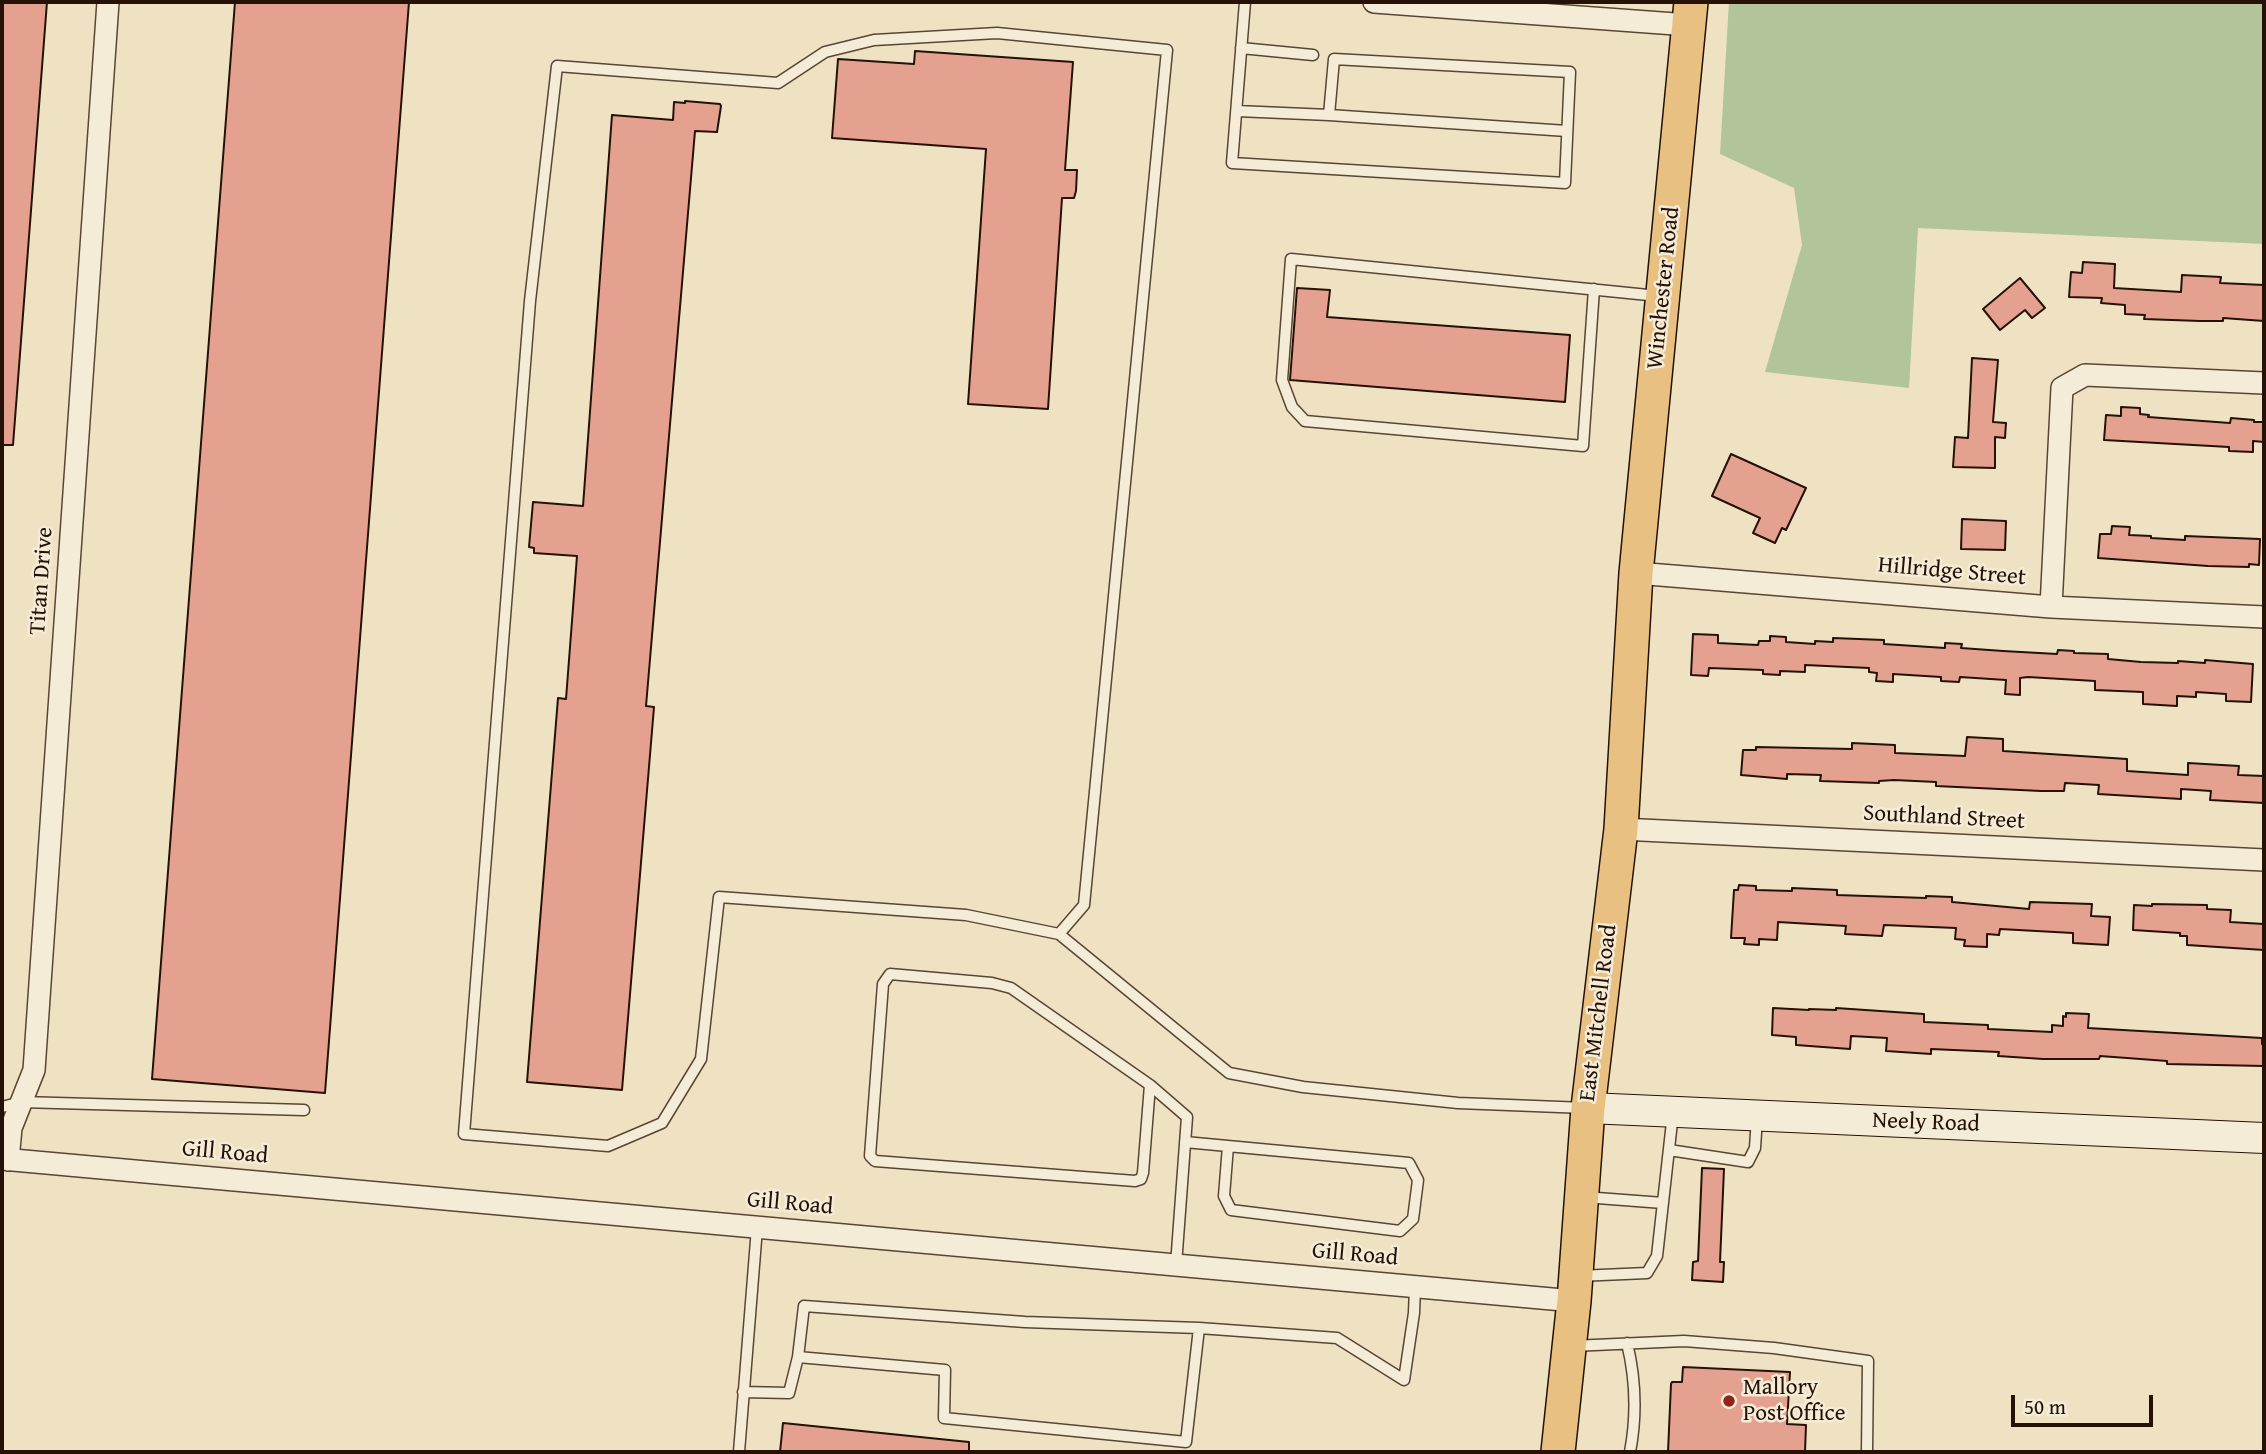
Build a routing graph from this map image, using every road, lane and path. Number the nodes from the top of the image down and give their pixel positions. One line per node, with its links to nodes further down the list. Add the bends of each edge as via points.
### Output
1 (108, 2): 20 (street, Titan Drive, via 34,1070)
2 (1245, 2): 5 (lane)
3 (1374, 2): 4 (street)
4 (1690, 13): 11 (main road, Winchester Road)
5 (1241, 48): 6 (lane); 7 (lane)
6 (1313, 55)
7 (1237, 111): 8 (lane); 9 (lane, via 1232,163 1565,183)
8 (1329, 115): 9 (lane); 9 (lane, via 1334,59 1570,72)
9 (1567, 131)
10 (1594, 289): 10 (lane, via 1583,446 1305,421 1292,407 1282,380 1291,259); 11 (lane)
11 (1663, 296): 13 (main road, Winchester Road)
12 (2264, 383): 14 (street, via 2085,375 2062,388)
13 (1636, 573): 14 (street, Hillridge Street); 16 (main road, East Mitchell Road)
14 (2051, 607): 15 (street, Hillridge Street)
15 (2264, 617)
16 (1621, 828): 17 (street, Southland Street); 21 (main road, East Mitchell Road)
17 (2264, 860)
18 (1059, 934): 18 (lane, via 966,915 719,897 701,1059 662,1123 608,1146 464,1134 529,314 558,66 778,83 825,52 874,40 997,33 1167,50 1084,905); 21 (lane, via 1228,1073 1303,1087 1445,1101)
19 (1150, 1085): 19 (lane, via 1011,988 890,974 883,984 870,1156 875,1161 1135,1181 1143,1174); 26 (lane, via 1187,1117)
20 (12, 1104): 22 (lane); 29 (street, Titan Drive)
21 (1588, 1108): 23 (street, Neely Road); 30 (main road, East Mitchell Road)
22 (304, 1110)
23 (1673, 1112): 24 (street, Neely Road); 28 (lane)
24 (1757, 1116): 25 (street, Neely Road); 28 (lane, via 1755,1148 1748,1162)
25 (2264, 1138)
26 (1185, 1142): 27 (lane); 33 (lane)
27 (1228, 1146): 27 (lane, via 1409,1163 1418,1180 1413,1219 1399,1231 1231,1210 1224,1196)
28 (1669, 1150): 31 (lane)
29 (5, 1160): 32 (street, Gill Road)
30 (1581, 1197): 31 (lane); 35 (main road, East Mitchell Road)
31 (1663, 1203): 35 (lane, via 1657,1256 1647,1273)
32 (757, 1228): 33 (street, Gill Road); 40 (lane)
33 (1176, 1265): 34 (street, Gill Road)
34 (1415, 1287): 35 (street, Gill Road); 36 (lane, via 1404,1380 1337,1338)
35 (1574, 1289): 38 (main road, East Mitchell Road)
36 (1199, 1328): 39 (lane, via 1025,1322 804,1306); 39 (lane, via 1186,1442 944,1418 945,1370)
37 (1627, 1343): 38 (lane); 43 (lane, via 1634,1373); 44 (lane, via 1684,1341 1868,1361)
38 (1569, 1346): 42 (main road, East Mitchell Road)
39 (797, 1357): 40 (lane, via 789,1393)
40 (743, 1392): 41 (lane)
41 (739, 1452)
42 (1558, 1452)
43 (1630, 1452)
44 (1867, 1452)

